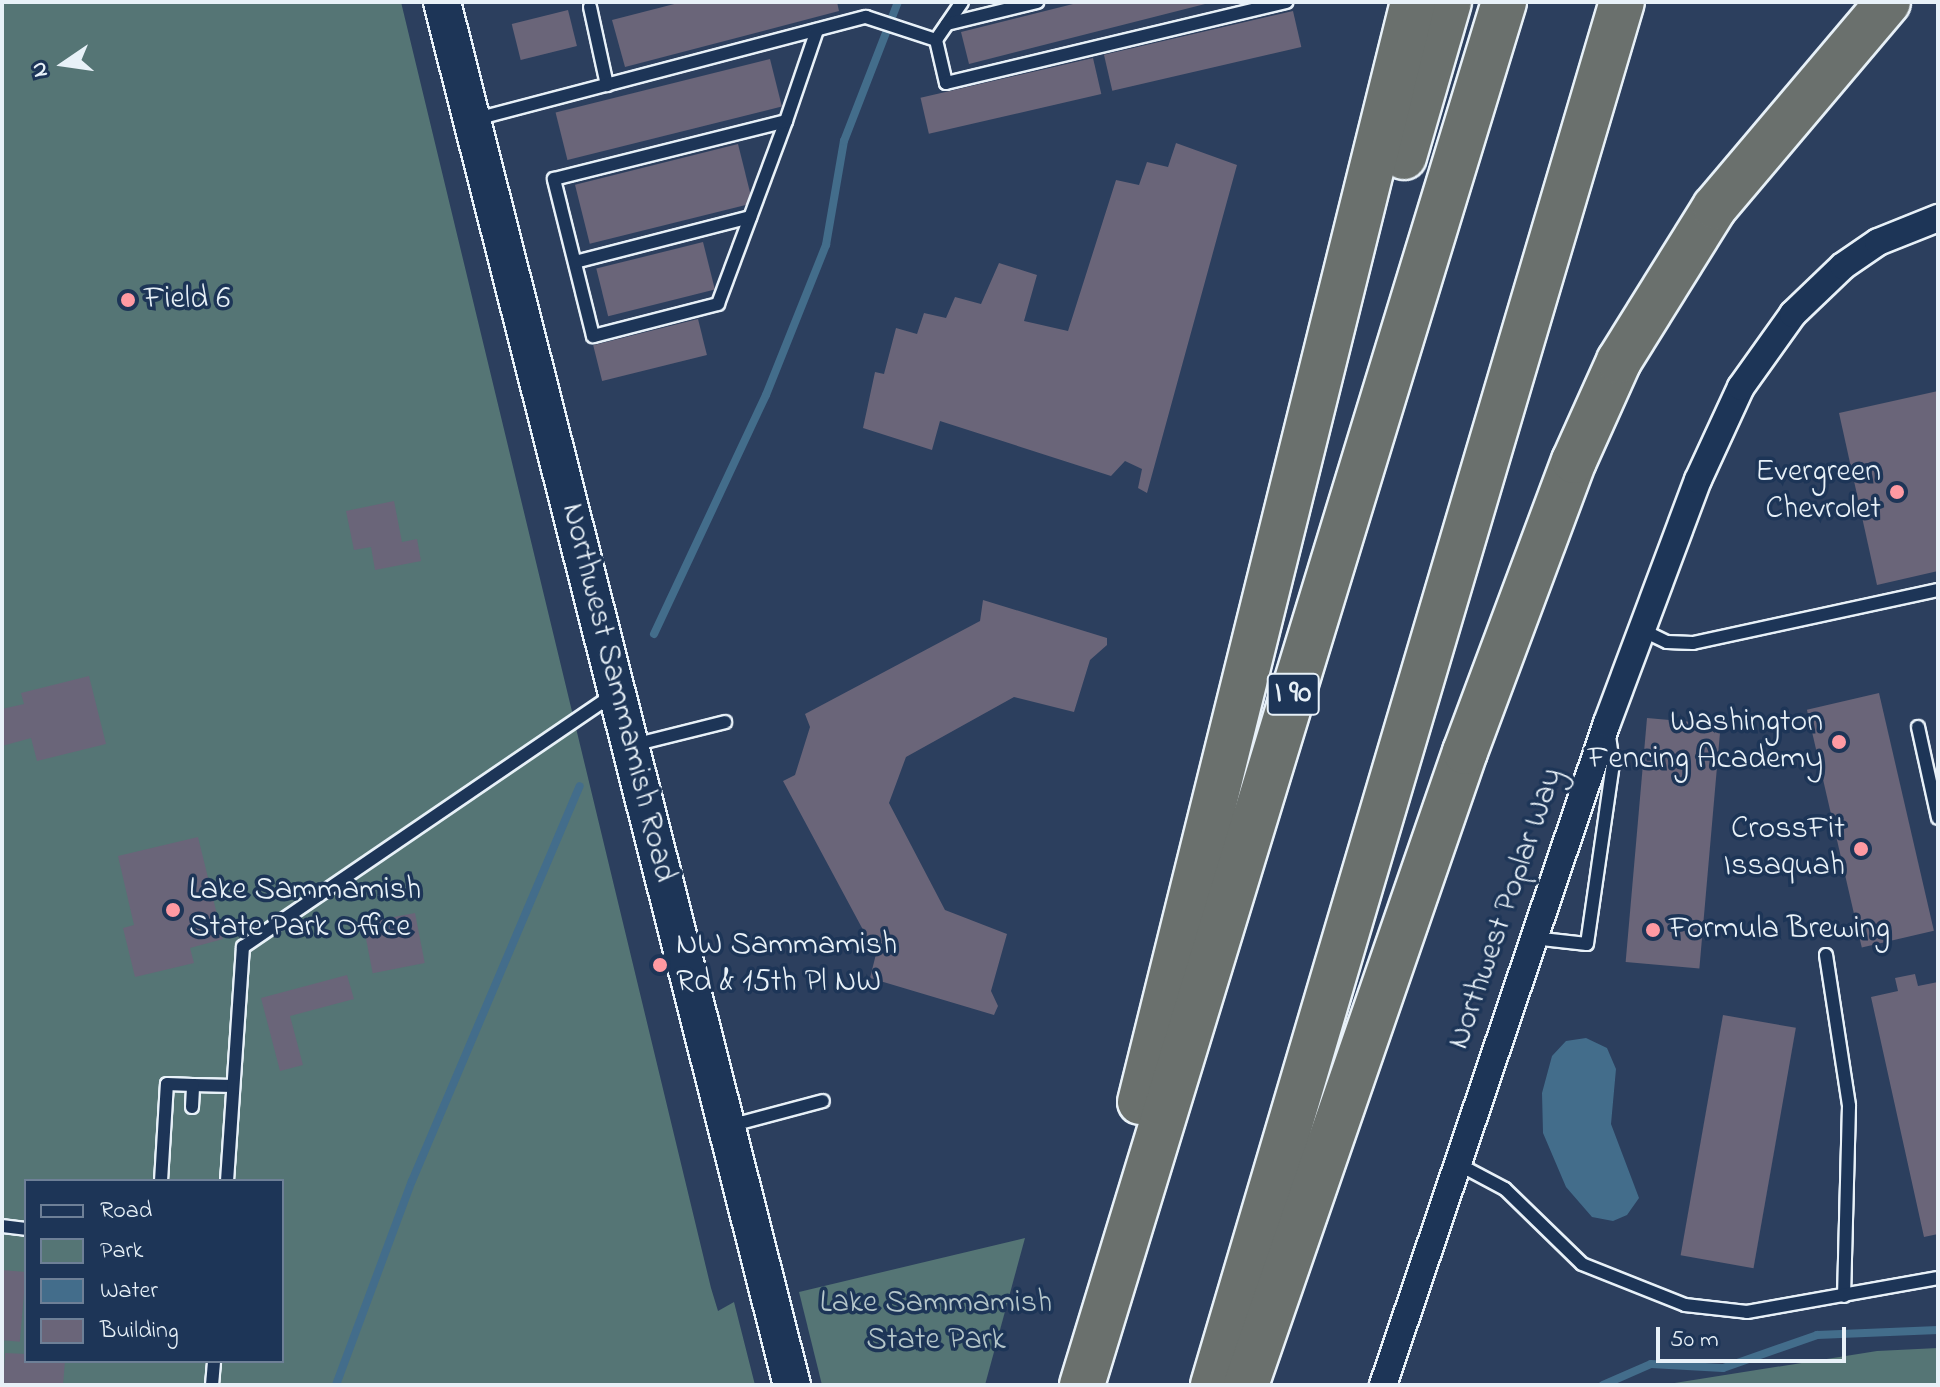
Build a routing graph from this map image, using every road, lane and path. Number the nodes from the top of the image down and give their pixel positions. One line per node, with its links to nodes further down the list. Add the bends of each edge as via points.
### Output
1 (442, 2): 15 (street, Northwest Sammamish Road)
2 (962, 2): 11 (lane)
3 (1037, 2): 11 (lane)
4 (1287, 2): 13 (lane, via 946,83)
5 (1413, 2): 22 (highway)
6 (1449, 2): 22 (highway)
7 (1504, 2): 47 (highway, I 90)
8 (1622, 2): 48 (highway)
9 (1888, 2): 49 (highway, via 1715,207 1619,361 1574,461 1465,752)
10 (590, 7): 14 (lane)
11 (947, 24): 13 (lane)
12 (817, 30): 13 (lane, via 866,17); 14 (lane); 16 (lane)
13 (936, 40)
14 (607, 85): 15 (lane)
15 (472, 120): 23 (street, Northwest Sammamish Road)
16 (786, 121): 17 (lane); 19 (lane, via 554,179)
17 (750, 217): 19 (lane); 19 (lane, via 718,304 704,308 593,336)
18 (1938, 218): 21 (street, Northwest Poplar Way, via 1878,242 1843,266 1793,314 1741,387 1698,480)
19 (575, 262)
20 (1938, 590): 21 (lane, via 1693,643 1667,642)
21 (1644, 631): 25 (street, Northwest Poplar Way)
22 (1247, 688): 46 (highway, via 1143,1085)
23 (617, 692): 27 (street, Northwest Sammamish Road); 32 (lane, via 243,947)
24 (725, 722): 27 (lane)
25 (1607, 723): 29 (street, Northwest Poplar Way); 29 (lane, via 1613,764 1587,944)
26 (1918, 727): 28 (lane)
27 (630, 746): 35 (street, Northwest Sammamish Road)
28 (1938, 818)
29 (1533, 938): 36 (street, Northwest Poplar Way)
30 (1826, 955): 42 (lane, via 1849,1106)
31 (193, 1085): 32 (lane); 34 (lane); 37 (lane, via 167,1084)
32 (233, 1086): 38 (lane)
33 (823, 1101): 35 (lane)
34 (192, 1107)
35 (726, 1126): 45 (street, Northwest Sammamish Road)
36 (1456, 1163): 42 (lane, via 1505,1189 1582,1264 1647,1293 1747,1312); 50 (street, Northwest Poplar Way)
37 (161, 1179)
38 (227, 1179)
39 (2, 1226): 40 (lane)
40 (24, 1229)
41 (1938, 1278): 42 (lane)
42 (1844, 1296)
43 (214, 1363): 44 (lane)
44 (212, 1385)
45 (792, 1385)
46 (1075, 1385)
47 (1082, 1385)
48 (1213, 1385)
49 (1246, 1385)
50 (1383, 1385)

